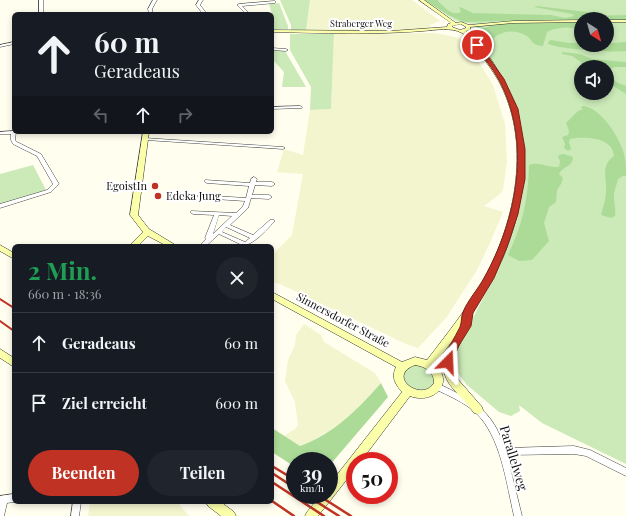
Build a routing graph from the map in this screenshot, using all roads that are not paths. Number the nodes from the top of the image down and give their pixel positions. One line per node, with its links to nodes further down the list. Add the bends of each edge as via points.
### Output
1 (42, 0): 9 (street)
2 (155, 0): 10 (street)
3 (200, 0): 8 (street)
4 (238, 0): 7 (street)
5 (421, 0): 17 (main road)
6 (274, 2): 7 (street)
7 (239, 4): 13 (street)
8 (200, 7): 11 (street); 12 (street)
9 (41, 12)
10 (151, 12)
11 (198, 12)
12 (204, 12)
13 (246, 12)
14 (574, 21): 18 (main road)
15 (614, 21): 16 (main road)
16 (626, 21)
17 (454, 23): 18 (main road); 19 (main road, via 450,24)
18 (468, 26): 21 (main road, via 468,29)
19 (449, 28): 20 (main road, Straberger Weg, via 391,32); 21 (main road, Straberger Weg)
20 (274, 31)
21 (463, 31): 55 (main road, via 482,51 504,84 514,109 521,149 520,185 510,230 489,278)
22 (12, 43): 23 (street)
23 (0, 46)
24 (274, 49): 25 (street)
25 (286, 50)
26 (300, 107): 27 (street)
27 (274, 108)
28 (12, 132): 29 (street)
29 (0, 133)
30 (14, 134): 39 (street, via 15,143 39,155 56,184 46,192)
31 (146, 136): 32 (street); 46 (main road, via 134,215)
32 (284, 148)
33 (206, 181): 34 (street)
34 (253, 182): 35 (street); 37 (street)
35 (272, 184)
36 (200, 196): 37 (street)
37 (248, 198): 38 (street); 42 (street, via 246,207)
38 (269, 198)
39 (0, 206)
40 (193, 212): 41 (street)
41 (217, 214): 42 (street); 48 (street)
42 (237, 215): 44 (street)
43 (272, 221): 47 (street)
44 (226, 225): 45 (street); 47 (street)
45 (218, 232): 47 (street, via 244,244); 48 (street)
46 (147, 233): 49 (main road); 50 (main road)
47 (254, 238)
48 (209, 240): 51 (street)
49 (135, 244)
50 (169, 244)
51 (204, 244)
52 (0, 248): 53 (main road)
53 (12, 255)
54 (274, 297): 59 (main road, Sinnersdorfer Straße)
55 (468, 312): 58 (main road); 62 (main road, via 466,326 449,357 447,367 456,386 471,399)
56 (0, 353): 57 (main road)
57 (12, 362)
58 (429, 365): 59 (main road, via 415,361); 60 (main road, via 438,375)
59 (402, 366): 61 (main road, via 399,370 399,382)
60 (438, 387): 61 (main road, via 428,394 414,394); 62 (street, Parallelweg)
61 (408, 391): 65 (main road)
62 (478, 410): 63 (street, Parallelweg, via 489,422)
63 (502, 452): 64 (street, via 574,450 587,453); 76 (street, Parallelweg)
64 (626, 472)
65 (338, 483)
66 (12, 498): 67 (street)
67 (2, 499): 72 (street)
68 (77, 504): 73 (street)
69 (215, 504): 74 (main road)
70 (321, 504): 71 (main road)
71 (314, 513): 75 (main road)
72 (0, 515)
73 (75, 516)
74 (230, 516)
75 (305, 516)
76 (518, 516)

